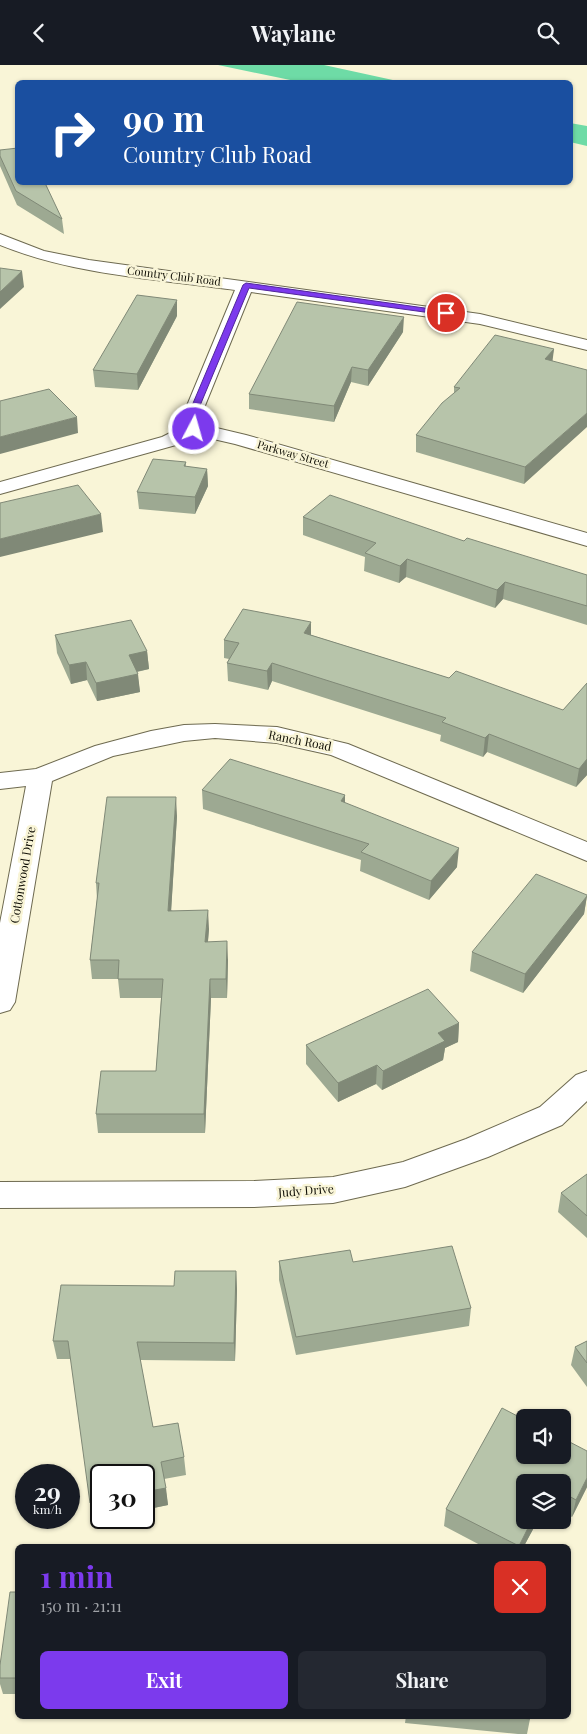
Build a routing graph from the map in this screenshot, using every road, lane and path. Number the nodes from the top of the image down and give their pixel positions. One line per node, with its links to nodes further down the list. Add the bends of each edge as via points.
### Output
1 (0, 239): 2 (street, Country Club Road, via 40,255 88,265)
2 (246, 285): 3 (street, Country Club Road, via 480,319); 4 (street, via 195,408)
3 (587, 345)
4 (194, 429): 5 (street, via 169,441); 6 (street, Parkway Street, via 239,439)
5 (0, 488)
6 (587, 540)
7 (40, 777): 8 (street, Ranch Road); 9 (street, Ranch Road, via 104,751 184,733 216,731 276,735 339,749); 10 (street, Cottonwood Drive)
8 (0, 781)
9 (587, 852)
10 (0, 1001)
11 (587, 1083): 12 (street, Judy Drive, via 552,1116 510,1134 405,1174 333,1190 254,1194)
12 (0, 1195)

